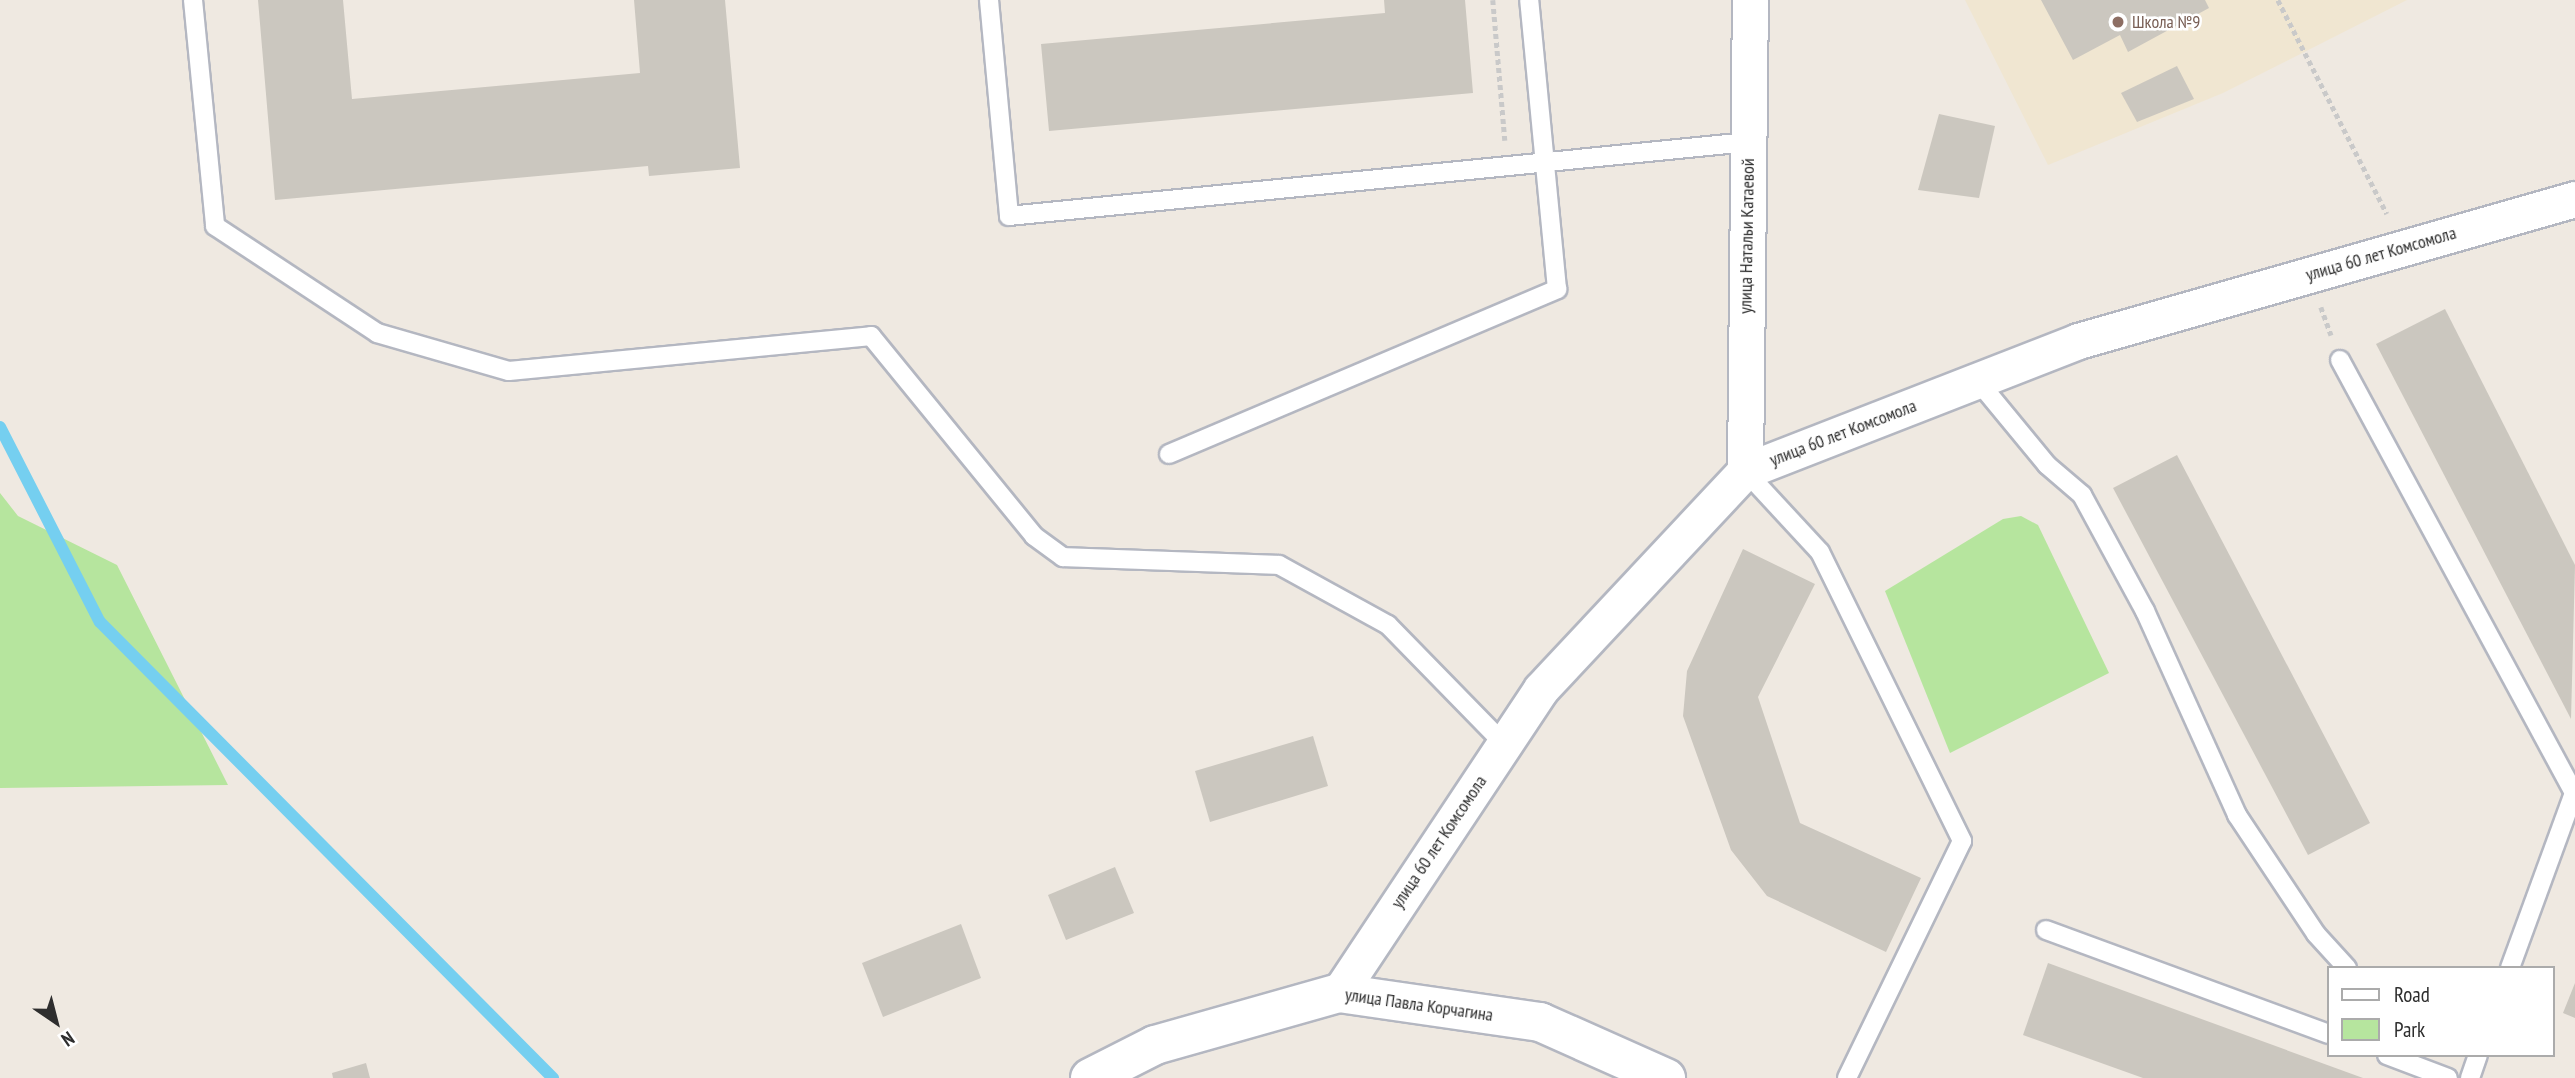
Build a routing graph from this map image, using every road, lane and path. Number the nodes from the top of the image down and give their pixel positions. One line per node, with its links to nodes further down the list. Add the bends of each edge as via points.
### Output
1 (193, 0): 16 (lane, via 215,226 377,333 509,371 871,336 1034,537 1063,556 1279,565 1388,625)
2 (989, 0): 9 (lane, via 1009,216)
3 (1493, 0): 9 (path)
4 (1529, 0): 8 (lane)
5 (1750, 0): 7 (street, улица Натальи Катаевой)
6 (2277, 0): 11 (path)
7 (1748, 142): 8 (lane); 15 (street, улица Натальи Катаевой)
8 (1544, 161): 9 (lane); 14 (lane, via 1556,289)
9 (1507, 165)
10 (2575, 199): 13 (street, улица 60 лет Комсомола, via 2078,341)
11 (2389, 218)
12 (2340, 360): 19 (lane, via 2574,793)
13 (1977, 380): 15 (street, улица 60 лет Комсомола); 18 (lane, via 2047,465 2082,495 2145,611 2237,815 2316,934)
14 (1169, 454)
15 (1745, 471): 16 (street, улица 60 лет Комсомола, via 1541,689); 27 (lane, via 1820,552 1962,841)
16 (1504, 744): 20 (street, улица 60 лет Комсомола)
17 (2046, 930): 21 (lane)
18 (2345, 966)
19 (2511, 966)
20 (1339, 993): 25 (main road, улица Павла Корчагина, via 1155,1045); 26 (main road, улица Павла Корчагина, via 1540,1022)
21 (2326, 1033)
22 (2392, 1057): 28 (lane)
23 (2433, 1057): 28 (lane)
24 (2477, 1057): 29 (lane)
25 (1090, 1078)
26 (1666, 1078)
27 (1847, 1078)
28 (2450, 1078)
29 (2470, 1078)

